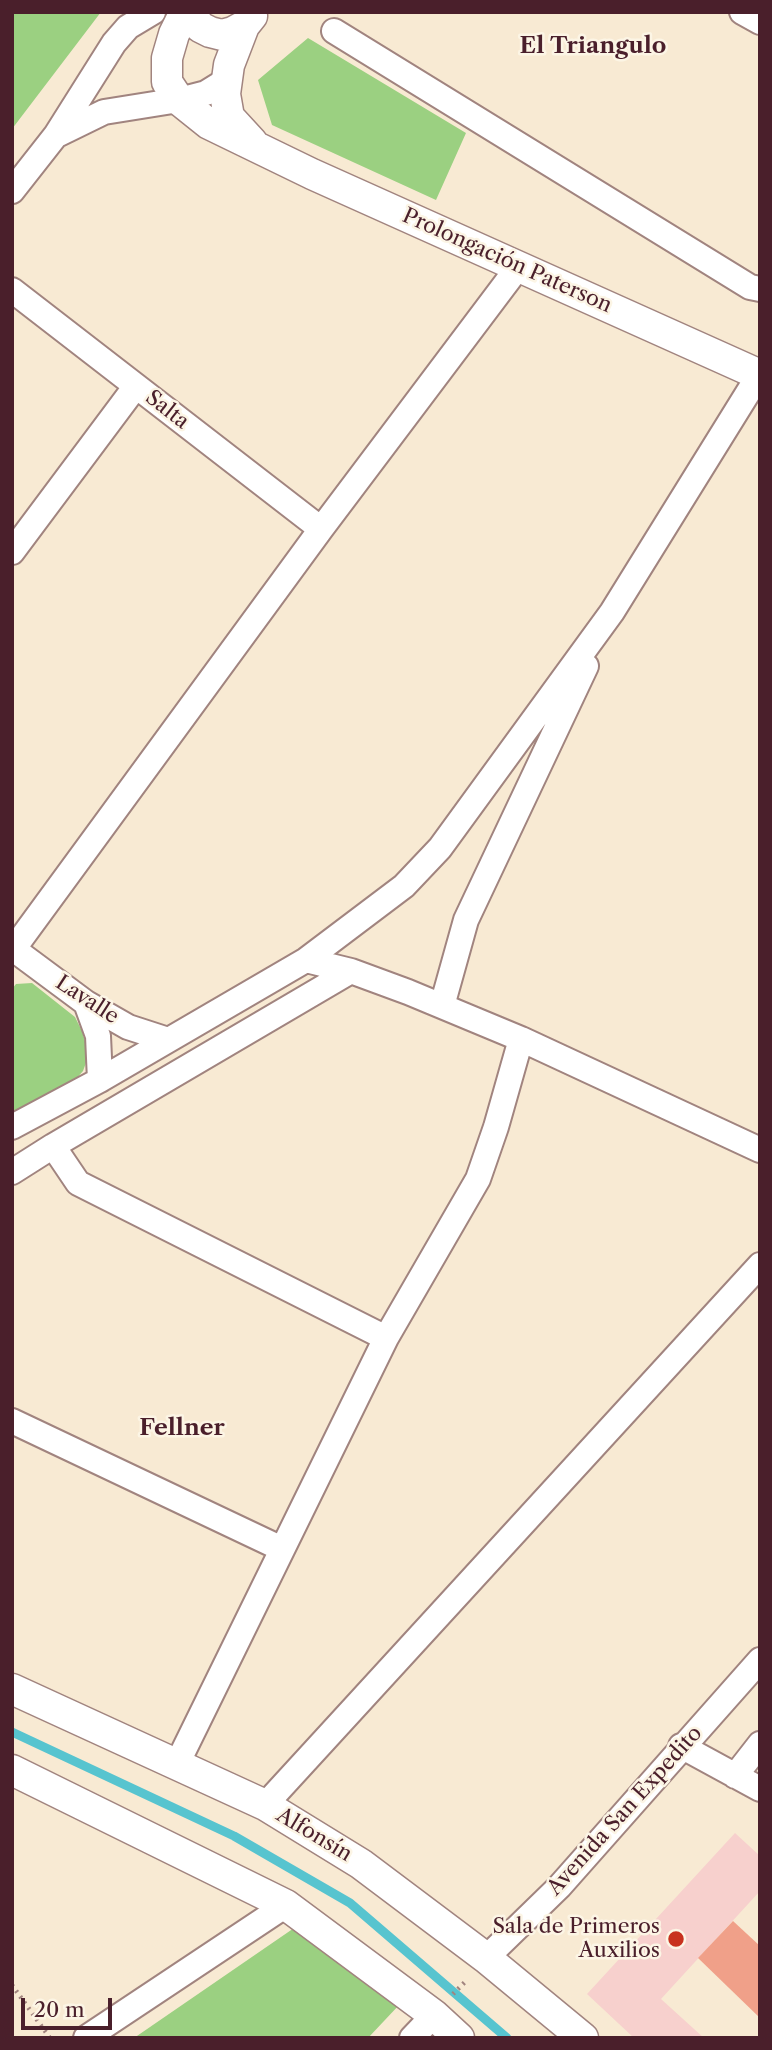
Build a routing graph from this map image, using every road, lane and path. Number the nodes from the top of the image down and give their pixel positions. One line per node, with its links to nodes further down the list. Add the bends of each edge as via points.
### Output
1 (153, 12): 9 (street, via 128,27 114,43)
2 (188, 12): 4 (street, Prolongación Paterson, via 200,27 222,35 233,33); 8 (street, Prolongación Paterson, via 174,34 167,58 167,82)
3 (743, 12): 5 (street)
4 (249, 19): 7 (street, Prolongación Paterson, via 229,65)
5 (760, 22)
6 (334, 31): 13 (street)
7 (228, 79): 8 (street, via 206,93); 10 (street, Prolongación Paterson, via 229,117)
8 (179, 100): 9 (street, via 104,112); 10 (street, Prolongación Paterson, via 209,124)
9 (56, 135): 11 (street)
10 (254, 145): 12 (street, Prolongación Paterson)
11 (12, 191)
12 (519, 266): 15 (street, Prolongación Paterson); 17 (street)
13 (760, 289)
14 (12, 290): 16 (street, Salta)
15 (760, 375): 19 (street)
16 (136, 386): 17 (street, Salta); 18 (street)
17 (321, 529): 20 (street)
18 (12, 552)
19 (612, 612): 21 (street, via 440,848 404,886); 24 (street, via 466,920)
20 (13, 949): 23 (street, Lavalle)
21 (306, 960): 22 (street); 26 (street)
22 (351, 971): 24 (street); 29 (street)
23 (86, 1003): 26 (street, Lavalle, via 128,1027); 27 (street, via 98,1036)
24 (442, 1006): 25 (street)
25 (522, 1039): 30 (street); 33 (street, via 478,1179)
26 (168, 1040): 27 (street)
27 (100, 1080): 28 (street)
28 (12, 1127)
29 (52, 1146): 31 (street); 33 (street, via 78,1183)
30 (760, 1150)
31 (12, 1172)
32 (760, 1265): 44 (street)
33 (386, 1338): 35 (street)
34 (12, 1421): 35 (street)
35 (280, 1548): 40 (street)
36 (760, 1660): 39 (street, Avenida San Expedito)
37 (12, 1689): 40 (street, Alfonsín)
38 (760, 1744): 42 (street)
39 (681, 1746): 42 (street); 46 (street, Avenida San Expedito, via 559,1887)
40 (177, 1764): 44 (street, Alfonsín)
41 (13, 1772): 45 (street)
42 (735, 1776): 43 (street)
43 (760, 1789)
44 (265, 1805): 46 (street, Alfonsín, via 361,1864)
45 (286, 1905): 48 (street); 50 (street)
46 (486, 1958): 53 (street, Alfonsín)
47 (12, 1985): 49 (path)
48 (434, 2015): 51 (street); 52 (street)
49 (50, 2038)
50 (86, 2038)
51 (412, 2038)
52 (459, 2038)
53 (583, 2038)

